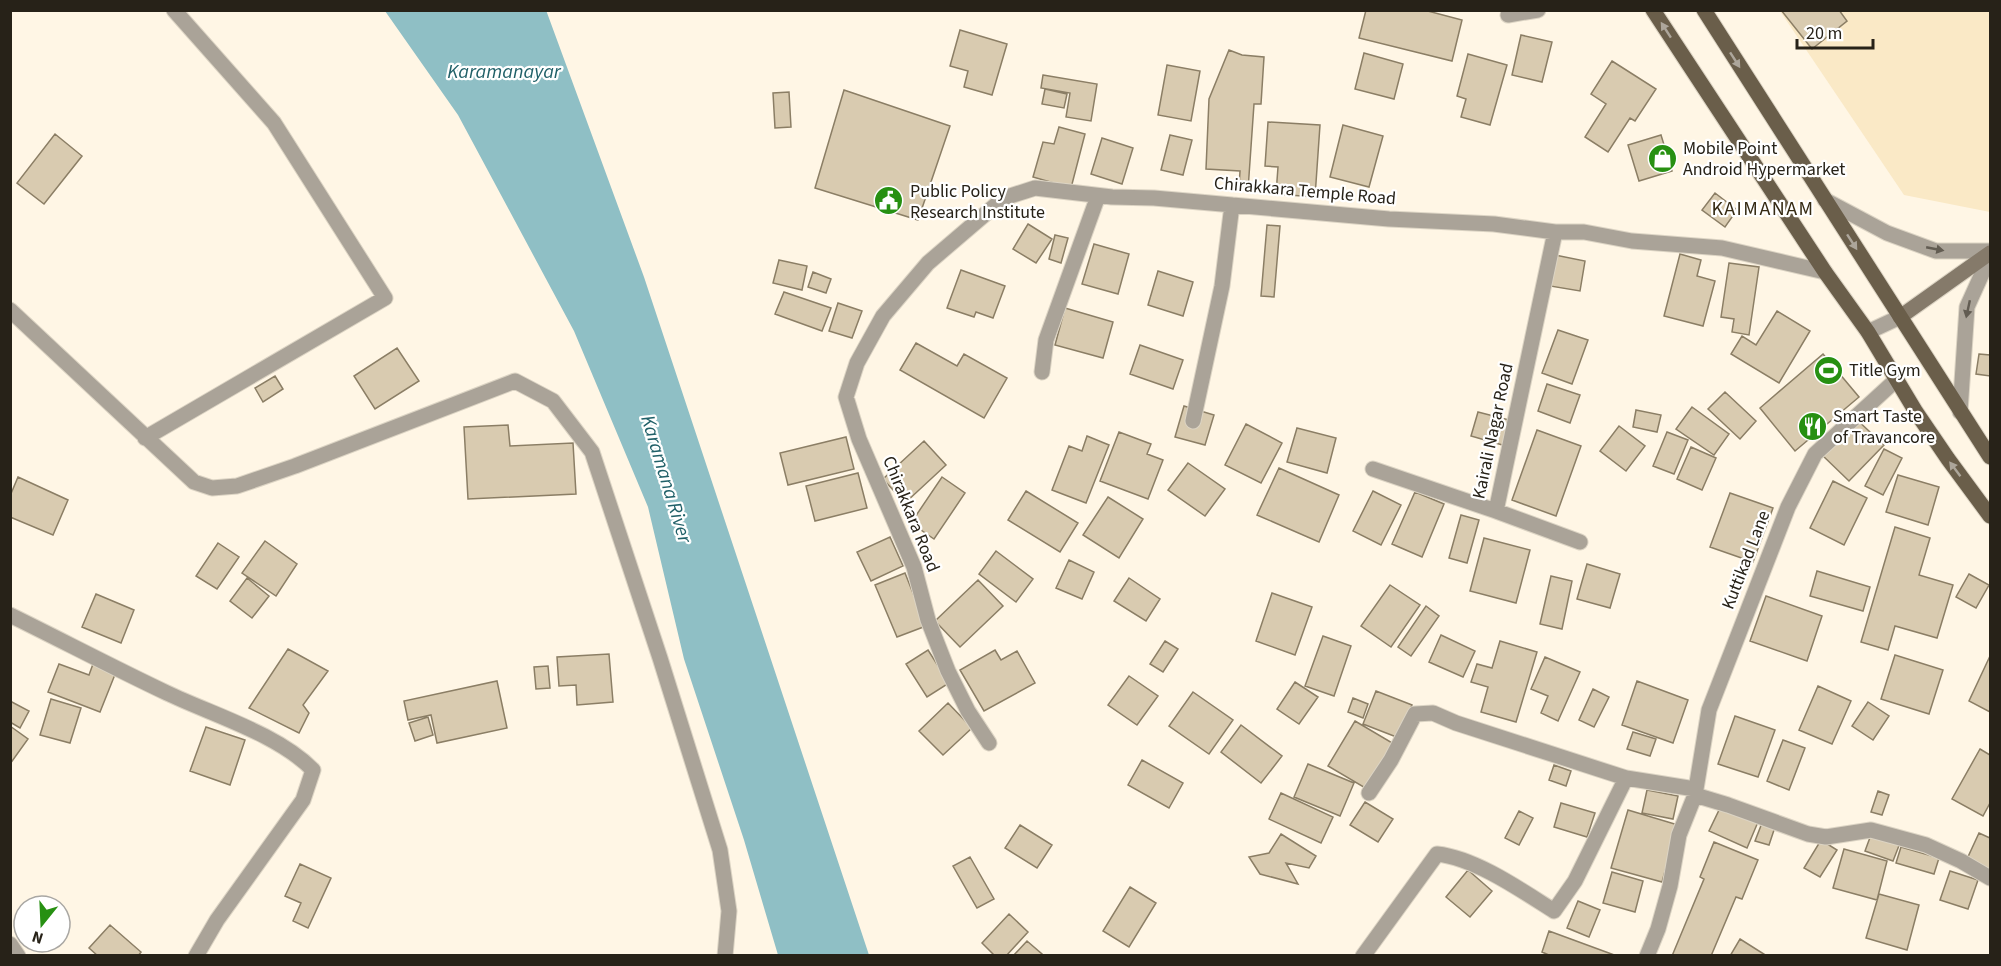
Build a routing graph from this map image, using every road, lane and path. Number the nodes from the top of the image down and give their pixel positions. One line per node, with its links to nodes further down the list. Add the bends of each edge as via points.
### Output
1 (174, 10): 20 (street, via 274,123 385,298)
2 (1538, 10): 5 (street)
3 (1653, 10): 11 (main road, one-way to 3)
4 (1704, 10): 7 (main road, one-way to 7)
5 (1508, 15)
6 (1098, 196): 8 (street, Chirakkara Temple Road); 15 (street, Chirakkara Temple Road, via 1035,188 1004,198 928,263 883,316); 16 (street, via 1046,340)
7 (1825, 200): 10 (street, one-way to 10, via 1887,233 1936,251); 13 (main road, one-way to 13)
8 (1232, 205): 9 (street, Chirakkara Temple Road); 19 (street, via 1222,286)
9 (1555, 232): 11 (street, Chirakkara Temple Road, via 1722,248); 23 (street, Kairali Nagar Road)
10 (1990, 253): 13 (main road); 18 (street, one-way to 18, via 1966,307)
11 (1825, 272): 14 (main road)
12 (10, 310): 20 (street)
13 (1900, 317): 14 (street); 18 (main road)
14 (1868, 332): 17 (main road)
15 (857, 363): 27 (street, Chirakkara Road, via 846,397 859,439 914,567 928,620 948,671)
16 (1042, 372)
17 (1896, 380): 24 (main road, one-way to 17); 29 (street, Kuttikad Lane, via 1815,454 1788,507 1709,710)
18 (1960, 411): 21 (main road)
19 (1193, 422)
20 (145, 438): 35 (street, via 194,482 212,488 237,486 515,381 553,401 592,452 720,850 729,911)
21 (1990, 457)
22 (1374, 469): 23 (street, Kairali Nagar Road)
23 (1496, 511): 25 (street)
24 (1990, 516)
25 (1580, 542)
26 (10, 615): 34 (street, via 275,742 313,770 303,800)
27 (988, 743)
28 (1626, 778): 29 (street); 30 (street, via 1433,713 1415,714); 36 (street, via 1575,881 1554,911 1504,879 1450,855 1437,854)
29 (1695, 792): 31 (street, via 1808,834 1826,837 1872,830 1926,845); 37 (street, Kuttikad Lane, via 1679,835 1670,886)
30 (1369, 793)
31 (1990, 878)
32 (10, 944): 33 (street)
33 (18, 956)
34 (195, 956)
35 (725, 956)
36 (1363, 956)
37 (1647, 956)

